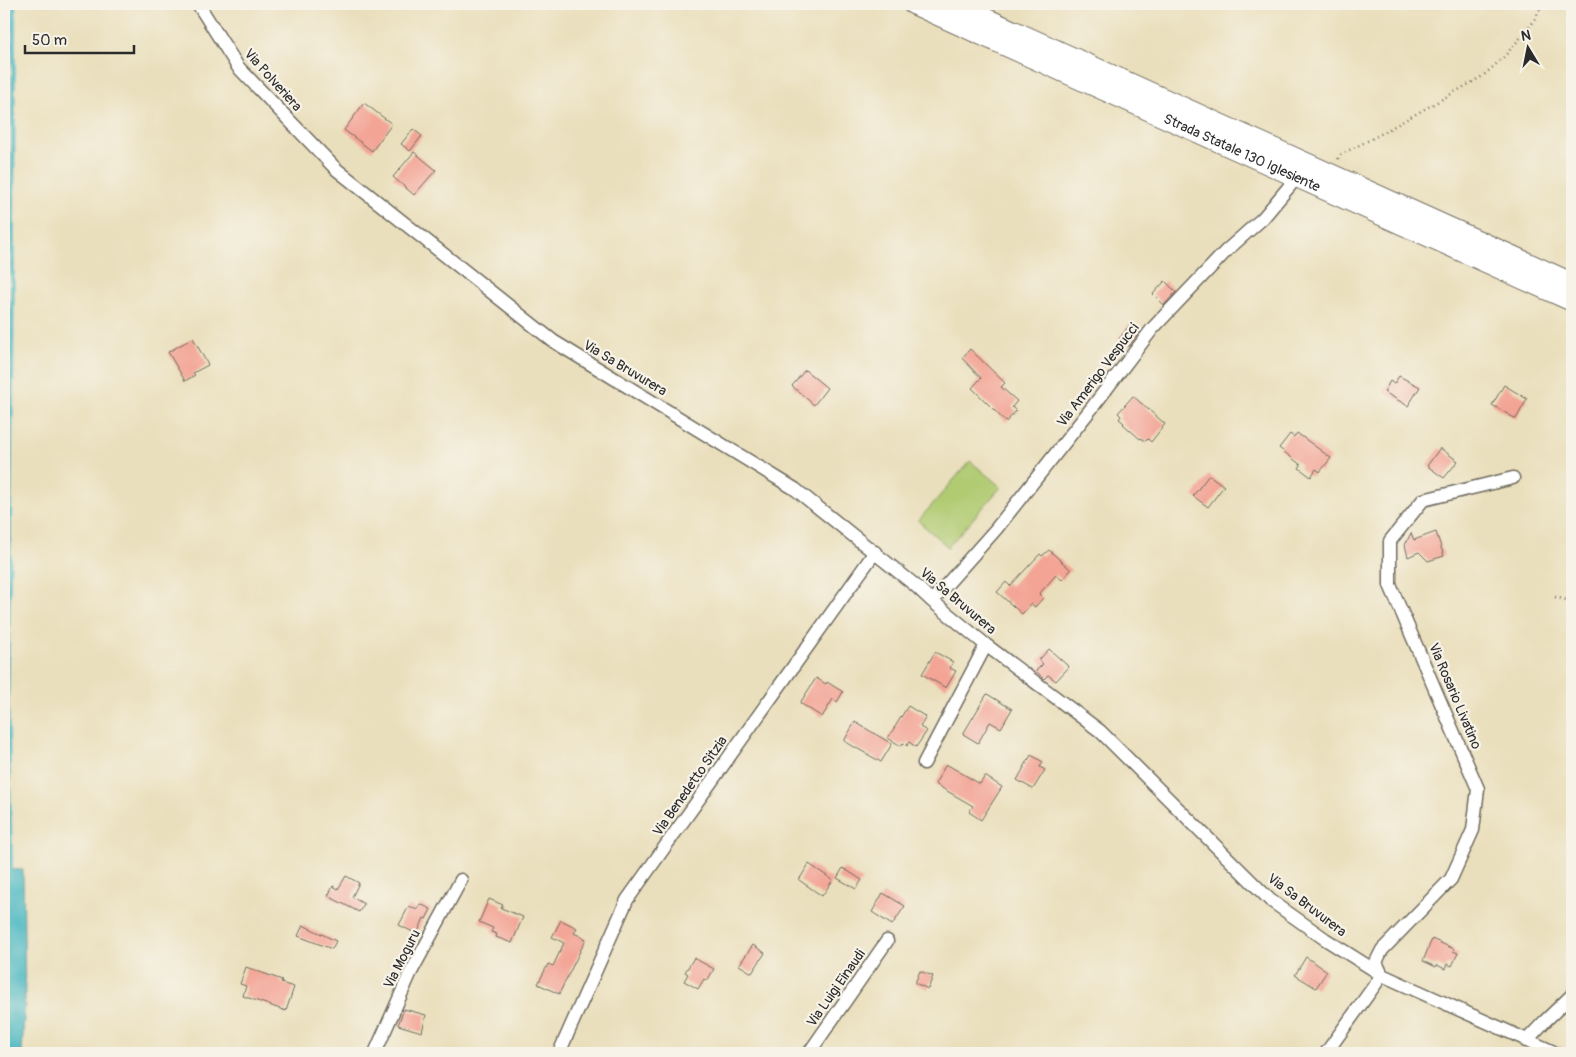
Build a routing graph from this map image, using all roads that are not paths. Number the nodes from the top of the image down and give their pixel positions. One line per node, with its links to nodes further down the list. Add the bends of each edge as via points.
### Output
1 (198, 4): 4 (street, Via Polveriera, via 238,67)
2 (913, 4): 5 (main road, Strada Statale 130 Iglesiente)
3 (954, 4): 6 (main road, Strada Statale 130 Iglesiente)
4 (336, 169): 9 (street, Via Sa Bruvurera, via 552,341 795,489)
5 (1298, 176): 7 (main road, Strada Statale 130 Iglesiente); 10 (street, Via Amerigo Vespucci, via 1263,218 1227,250 1153,328 1002,521)
6 (1572, 283)
7 (1572, 301)
8 (1513, 478): 15 (street, Via Rosario Livatino, via 1423,500 1390,541 1390,585 1478,789 1472,830 1451,879 1382,950 1376,962)
9 (875, 552): 10 (street, Via Sa Bruvurera); 19 (street, Via Benedetto Sitzia, via 627,900)
10 (932, 601): 11 (street, Via Sa Bruvurera)
11 (986, 645): 12 (street); 15 (street, Via Sa Bruvurera, via 1100,731 1270,900)
12 (924, 763)
13 (461, 880): 18 (street, Via Moguru, via 410,974)
14 (887, 940): 20 (street, Via Luigi Einaudi)
15 (1382, 975): 17 (street, Via Sa Bruvurera); 21 (street)
16 (1572, 995): 17 (street)
17 (1526, 1041): 22 (street, Via Sa Bruvurera)
18 (375, 1053)
19 (559, 1053)
20 (809, 1053)
21 (1326, 1053)
22 (1556, 1053)

